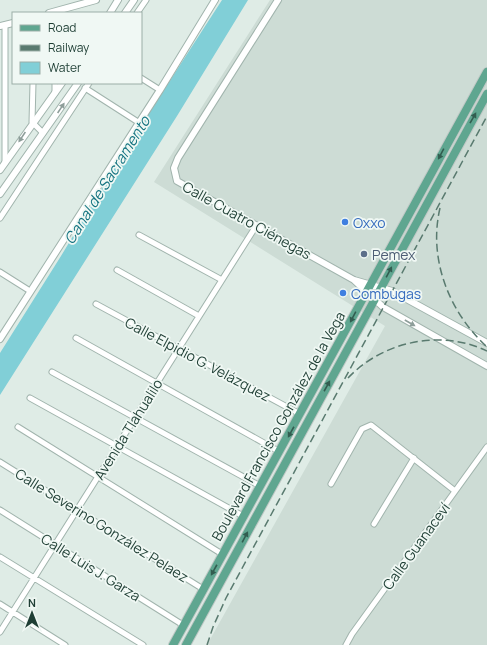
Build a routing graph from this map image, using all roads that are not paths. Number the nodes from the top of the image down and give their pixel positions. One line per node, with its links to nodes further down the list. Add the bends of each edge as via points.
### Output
1 (96, 0): 7 (street)
2 (118, 0): 8 (street)
3 (134, 0): 9 (street)
4 (146, 0): 10 (street)
5 (215, 0): 21 (street)
6 (278, 0): 31 (street, Calle Cuatro Ciénegas, via 174,168 176,177 182,185)
7 (54, 12)
8 (111, 12)
9 (126, 12)
10 (138, 12)
11 (12, 23): 12 (street)
12 (2, 26): 27 (street)
13 (487, 72): 37 (main road, Boulevard Francisco González de la Vega, one-way to 37)
14 (142, 79): 21 (street)
15 (33, 84): 24 (street)
16 (55, 84): 22 (street)
17 (61, 84): 22 (street)
18 (77, 84): 26 (street, one-way to 18)
19 (88, 84): 20 (street)
20 (84, 88): 25 (street); 30 (street)
21 (160, 90): 25 (street)
22 (55, 93): 24 (street)
23 (487, 94): 38 (main road, Boulevard Francisco González de la Vega, one-way to 23)
24 (32, 122): 26 (street); 27 (street, one-way to 27)
25 (138, 122): 39 (street)
26 (44, 133): 29 (street)
27 (5, 162): 28 (street)
28 (0, 170)
29 (0, 194)
30 (0, 218)
31 (256, 226): 35 (street, Avenida Tlahualilo); 36 (street, Calle Cuatro Ciénegas)
32 (139, 235): 35 (street)
33 (117, 270): 43 (street)
34 (0, 272): 39 (street)
35 (222, 280): 43 (street, Avenida Tlahualilo)
36 (354, 280): 37 (street, Calle Cuatro Ciénegas); 40 (street, Calle Cuatro Ciénegas)
37 (371, 284): 38 (street, Calle Cuatro Ciénegas); 40 (main road, Boulevard Francisco González de la Vega)
38 (381, 287): 41 (main road, Boulevard Francisco González de la Vega); 46 (street, Calle Cuatro Ciénegas, via 392,290)
39 (30, 291): 45 (street)
40 (366, 292): 41 (street, Calle Cuatro Ciénegas); 52 (main road, Boulevard Francisco González de la Vega, one-way to 52)
41 (374, 300): 48 (street, Calle Cuatro Ciénegas, one-way to 48); 80 (main road, Boulevard Francisco González de la Vega, one-way to 41)
42 (96, 304): 47 (street, Calle Elpidio G. Velázquez)
43 (200, 316): 47 (street, Avenida Tlahualilo)
44 (76, 338): 50 (street)
45 (0, 339)
46 (487, 343)
47 (179, 349): 50 (street, Avenida Tlahualilo); 52 (street, Calle Elpidio G. Velázquez)
48 (487, 366)
49 (52, 372): 53 (street)
50 (157, 383): 53 (street, Avenida Tlahualilo); 57 (street)
51 (30, 398): 55 (street)
52 (300, 414): 57 (main road, Boulevard Francisco González de la Vega, one-way to 57)
53 (135, 418): 55 (street, Avenida Tlahualilo); 62 (street)
54 (18, 427): 60 (street)
55 (117, 446): 60 (street, Avenida Tlahualilo); 66 (street)
56 (487, 447): 63 (street, Calle Guanaceví)
57 (280, 452): 62 (main road, Boulevard Francisco González de la Vega)
58 (414, 458): 61 (street, via 368,425 362,429); 63 (street); 67 (street)
59 (0, 462): 65 (street, Calle Severino González Pelaez)
60 (98, 477): 65 (street, Avenida Tlahualilo); 69 (street)
61 (330, 484)
62 (260, 486): 66 (main road, Boulevard Francisco González de la Vega)
63 (455, 491): 81 (street, Calle Guanaceví)
64 (0, 510): 68 (street, Calle Luis J. Garza)
65 (77, 510): 68 (street, Avenida Tlahualilo); 72 (street, Calle Severino González Pelaez)
66 (243, 516): 69 (main road, Boulevard Francisco González de la Vega)
67 (374, 524)
68 (55, 544): 71 (street, Avenida Tlahualilo); 75 (street, Calle Luis J. Garza)
69 (222, 554): 72 (main road, Boulevard Francisco González de la Vega, one-way to 72)
70 (0, 557): 71 (street)
71 (34, 578): 74 (street, Avenida Tlahualilo); 78 (street)
72 (203, 589): 75 (main road, Boulevard Francisco González de la Vega)
73 (0, 604): 74 (street)
74 (13, 612): 76 (street, Avenida Tlahualilo); 77 (street)
75 (183, 625): 79 (main road, Boulevard Francisco González de la Vega)
76 (0, 632)
77 (65, 645)
78 (143, 645)
79 (172, 645)
80 (186, 645)
81 (346, 645)

